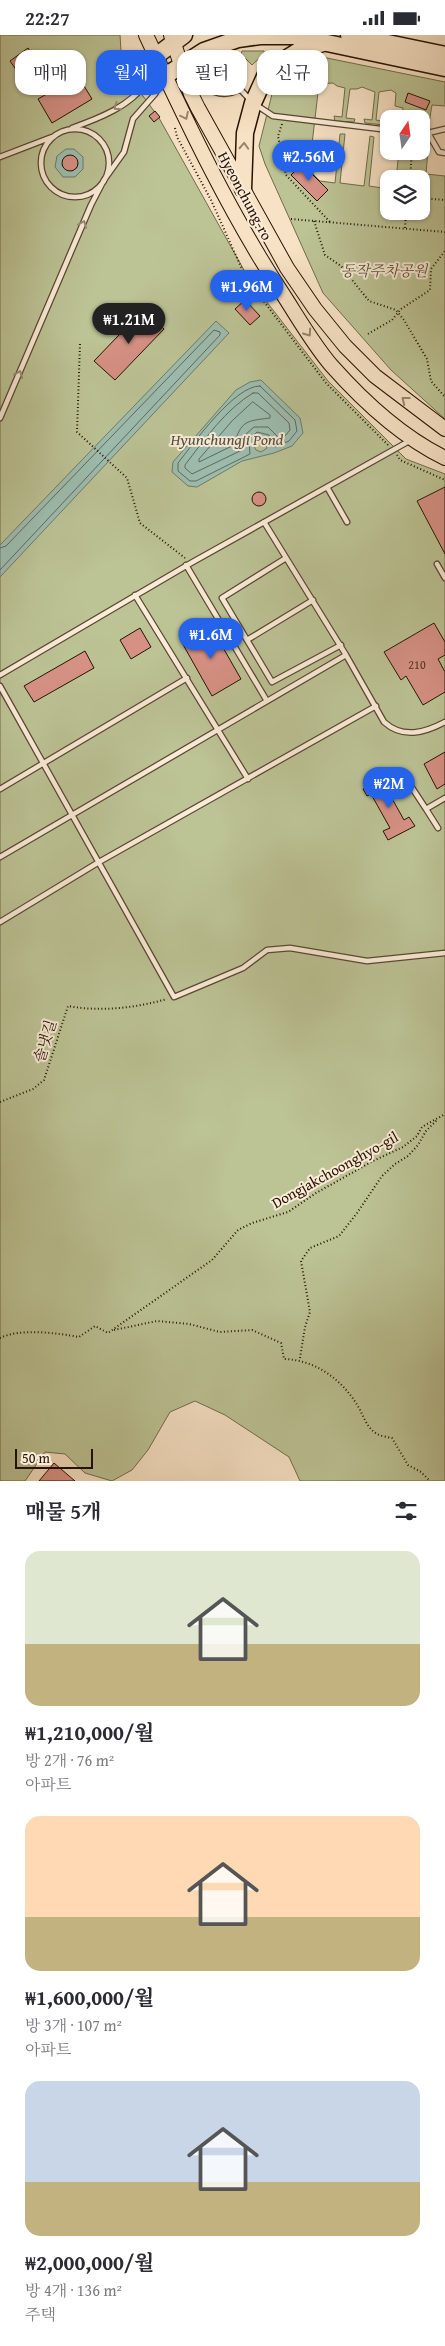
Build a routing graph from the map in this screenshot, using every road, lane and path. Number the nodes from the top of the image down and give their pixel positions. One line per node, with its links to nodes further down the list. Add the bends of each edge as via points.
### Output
1 (146, 35): 5 (main road, Hyeonchung-ro)
2 (349, 35): 9 (highway)
3 (176, 37): 6 (highway); 7 (main road, Hyeonchung-ro)
4 (326, 42): 8 (highway, via 294,36 260,36 238,39); 10 (highway); 16 (highway, via 300,50 268,70)
5 (153, 50)
6 (162, 50)
7 (178, 50)
8 (207, 50)
9 (445, 55)
10 (445, 68)
11 (167, 80): 42 (main road, Hyeonchung-ro, one-way to 42, via 236,217 304,328 330,364 360,395)
12 (135, 95): 20 (lane, one-way to 20, via 103,117)
13 (153, 95): 25 (lane, via 133,119 124,152)
14 (192, 95): 26 (main road, Hyeonchung-ro)
15 (246, 95): 16 (lane)
16 (253, 103): 18 (lane, via 273,116); 26 (highway, one-way to 16, via 245,133)
17 (291, 125): 32 (path, via 282,124 278,136 286,175)
18 (380, 129)
19 (445, 129): 21 (lane)
20 (61, 132): 24 (lane); 25 (lane, via 82,130 100,141 109,160); 25 (lane, via 44,147 41,158 41,170 49,185 63,195 75,197 86,195)
21 (430, 133)
22 (430, 136): 23 (lane, via 439,152)
23 (445, 153)
24 (0, 157)
25 (104, 181): 40 (lane, one-way to 25)
26 (243, 189): 41 (main road, Hyeonchung-ro, one-way to 26, via 394,391 345,347 287,267)
27 (430, 199): 28 (path)
28 (445, 200)
29 (291, 219): 31 (path)
30 (405, 220): 33 (path)
31 (314, 221): 32 (path); 36 (path, via 326,255 340,266 368,301 386,305)
32 (330, 223): 33 (path)
33 (404, 228): 34 (path)
34 (445, 232)
35 (445, 251): 36 (path, via 431,269 430,290)
36 (398, 313): 37 (path); 39 (path, via 427,359 431,381)
37 (368, 334)
38 (80, 345): 48 (path, via 77,432 127,477 140,523)
39 (445, 397)
40 (0, 418)
41 (445, 429)
42 (414, 439): 43 (main road, Hyeonchung-ro); 44 (lane)
43 (445, 458)
44 (327, 487): 45 (lane); 46 (lane)
45 (264, 522): 47 (lane); 48 (lane)
46 (346, 522)
47 (286, 558): 52 (lane); 53 (lane, via 222,598)
48 (189, 564): 51 (lane); 59 (lane)
49 (436, 564): 50 (lane)
50 (445, 578)
51 (135, 595): 56 (lane); 57 (lane)
52 (313, 600): 53 (lane); 54 (lane)
53 (247, 639): 54 (lane, via 272,682)
54 (341, 645): 55 (lane)
55 (346, 655): 59 (lane); 60 (lane)
56 (0, 675)
57 (187, 678): 62 (lane); 63 (lane)
58 (1, 689): 63 (lane)
59 (267, 701): 62 (lane)
60 (376, 706): 61 (lane, via 384,721 392,729 402,732 427,730); 65 (lane)
61 (445, 722)
62 (219, 729): 65 (lane); 69 (lane)
63 (44, 764): 66 (lane); 69 (lane)
64 (405, 777): 68 (lane)
65 (248, 779): 72 (lane)
66 (0, 789)
67 (445, 798): 68 (lane)
68 (426, 809): 70 (lane)
69 (72, 815): 71 (lane); 72 (lane)
70 (438, 828)
71 (0, 857)
72 (99, 862): 73 (lane); 75 (lane)
73 (0, 922)
74 (445, 953): 75 (lane, via 367,961 290,947 267,950 244,968)
75 (174, 997): 76 (path, 솔냇길, via 126,1008 68,1006 44,1080 33,1089)
76 (0, 1102)
77 (445, 1114): 78 (path, Dongjakchoonghyo-gil)
78 (440, 1117): 79 (path, Dongjakchoonghyo-gil, via 422,1127 417,1137 403,1147 372,1161 288,1212 238,1230 212,1260); 81 (path, via 408,1156 382,1176 339,1236 310,1248 301,1261 310,1312)
79 (110, 1331): 80 (path, via 108,1333 95,1326 79,1337 20,1333); 81 (path, via 157,1321 189,1324 220,1332 252,1330 282,1343 284,1359)
80 (0, 1338)
81 (300, 1359): 82 (path, via 329,1373 351,1395 366,1423 377,1434 392,1438 408,1465 422,1472)
82 (430, 1481)

